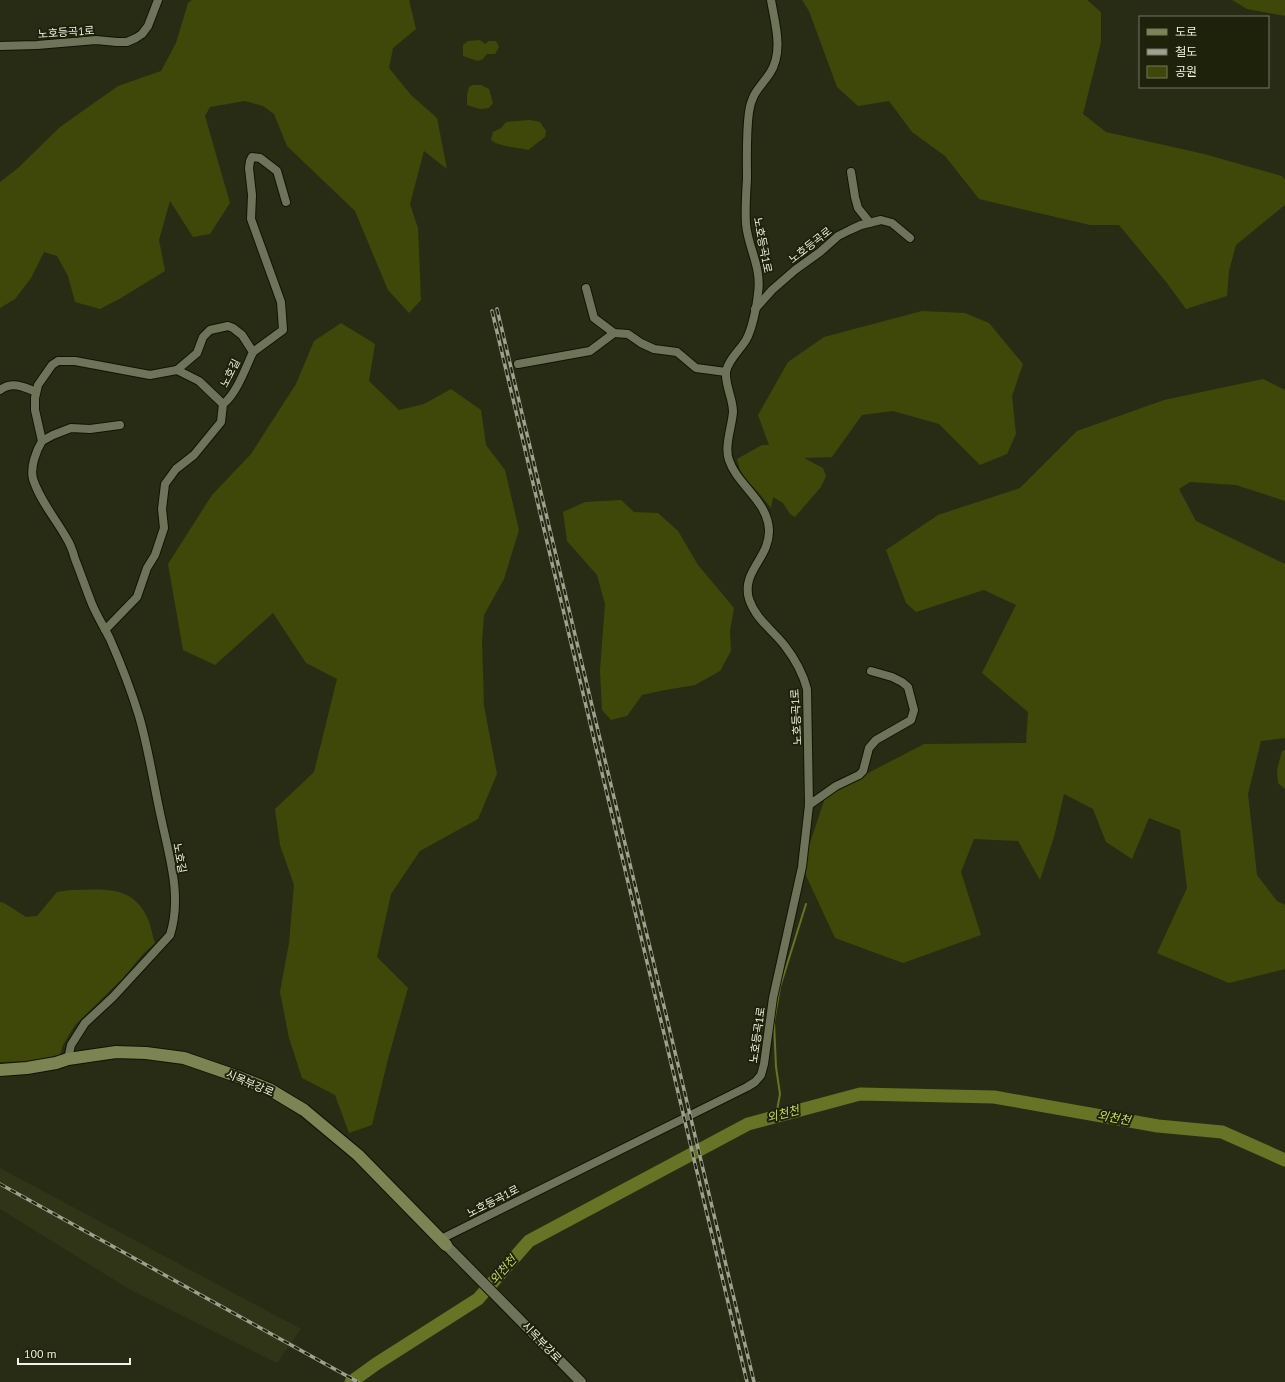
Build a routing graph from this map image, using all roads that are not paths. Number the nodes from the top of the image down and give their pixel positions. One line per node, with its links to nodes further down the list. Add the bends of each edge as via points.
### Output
1 (158, 0): 3 (street, 노호등곡1로, via 148,26 142,34 127,42 96,40)
2 (771, 0): 9 (street, 노호등곡1로, via 778,49 770,73 753,95 747,142 746,224 759,276)
3 (0, 46)
4 (851, 172): 6 (street, via 858,208)
5 (286, 202): 11 (street, via 276,171 260,158 252,157 249,168 251,219 281,302 283,330)
6 (870, 223): 7 (street, 노호등곡로, via 881,220 892,223); 9 (street, 노호등곡로, via 838,236 772,290)
7 (910, 238)
8 (586, 288): 10 (street, via 594,318)
9 (755, 310): 14 (street, 노호등곡1로, via 747,339 728,365)
10 (614, 333): 12 (street, via 590,351); 14 (street, via 628,334 654,349 677,352 696,368)
11 (253, 352): 13 (street, 노호길, via 242,335 228,326 221,327 210,330 203,337 197,353); 17 (street, 노호길, via 236,388)
12 (518, 364)
13 (177, 370): 16 (street, 노호길, via 150,375 75,361 58,361 52,365); 17 (street, via 199,381)
14 (726, 372): 22 (street, 노호등곡1로, via 733,412 728,459 767,515 769,530 765,550 746,587 759,619 785,646 805,678 808,705)
15 (0, 390): 16 (street, via 13,384)
16 (36, 392): 19 (street, 노호길, via 35,410)
17 (223, 404): 20 (street, 노호길, via 221,422 194,455 176,469 165,484 162,509 164,528 155,555 147,568 137,597)
18 (120, 425): 19 (street, via 90,429 71,428)
19 (42, 441): 20 (street, 노호길, via 37,449 33,478 68,539 93,606)
20 (105, 630): 23 (street, 노호길, via 130,689 142,728 171,864 176,908 170,935 113,997 85,1023 71,1044)
21 (871, 671): 22 (street, via 892,677 908,687 914,710 911,720 876,740 869,748 863,770 859,775 836,786)
22 (809, 805): 25 (street, 노호등곡1로, via 802,867 778,973 761,1075 746,1087)
23 (68, 1059): 24 (main road, 시목부강로, via 27,1068); 25 (main road, 시목부강로, via 116,1052 184,1058 269,1089 304,1110 358,1155)
24 (0, 1070)
25 (444, 1242): 26 (street, 시목부강로)
26 (581, 1382)

